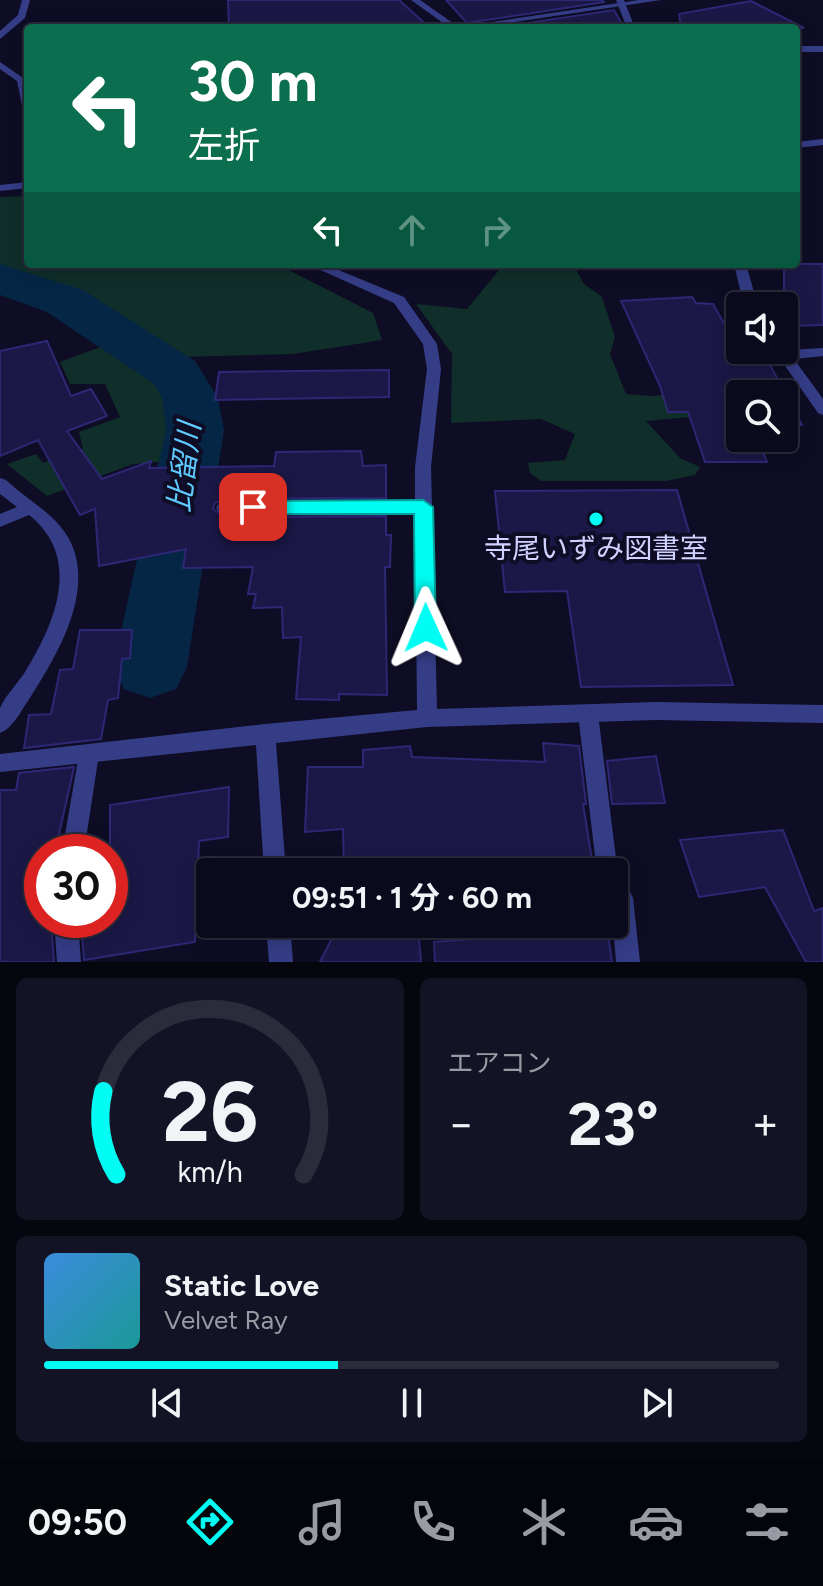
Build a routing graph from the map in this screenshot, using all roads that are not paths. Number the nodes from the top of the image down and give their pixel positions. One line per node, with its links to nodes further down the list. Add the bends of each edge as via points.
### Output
1 (26, 0): 8 (street, via 25,13)
2 (415, 0): 5 (street)
3 (657, 0): 4 (street)
4 (623, 3): 6 (street); 7 (street)
5 (450, 24)
6 (483, 24)
7 (630, 24)
8 (2, 31)
9 (800, 49): 10 (street)
10 (823, 49)
11 (0, 65): 12 (street, via 21,80)
12 (24, 93)
13 (823, 142): 14 (street)
14 (800, 145)
15 (24, 185): 16 (street)
16 (0, 188)
17 (323, 268): 25 (street, via 399,300 430,344 434,369)
18 (741, 268): 19 (street)
19 (747, 292)
20 (798, 352): 21 (street)
21 (823, 352)
22 (791, 364): 23 (street)
23 (823, 410)
24 (0, 484): 27 (street)
25 (423, 507): 26 (street); 31 (street)
26 (224, 508)
27 (28, 509): 28 (street); 32 (street, via 53,528 71,572 69,599 34,672)
28 (0, 521)
29 (588, 714): 30 (street); 31 (street); 38 (street)
30 (823, 714)
31 (427, 718): 33 (street)
32 (0, 724)
33 (265, 733): 34 (street); 37 (street)
34 (89, 754): 35 (street); 36 (street)
35 (0, 763)
36 (76, 834)
37 (274, 858)
38 (606, 858)
39 (67, 938): 42 (street)
40 (279, 938): 43 (street)
41 (626, 938): 44 (street)
42 (69, 962)
43 (281, 962)
44 (628, 962)

